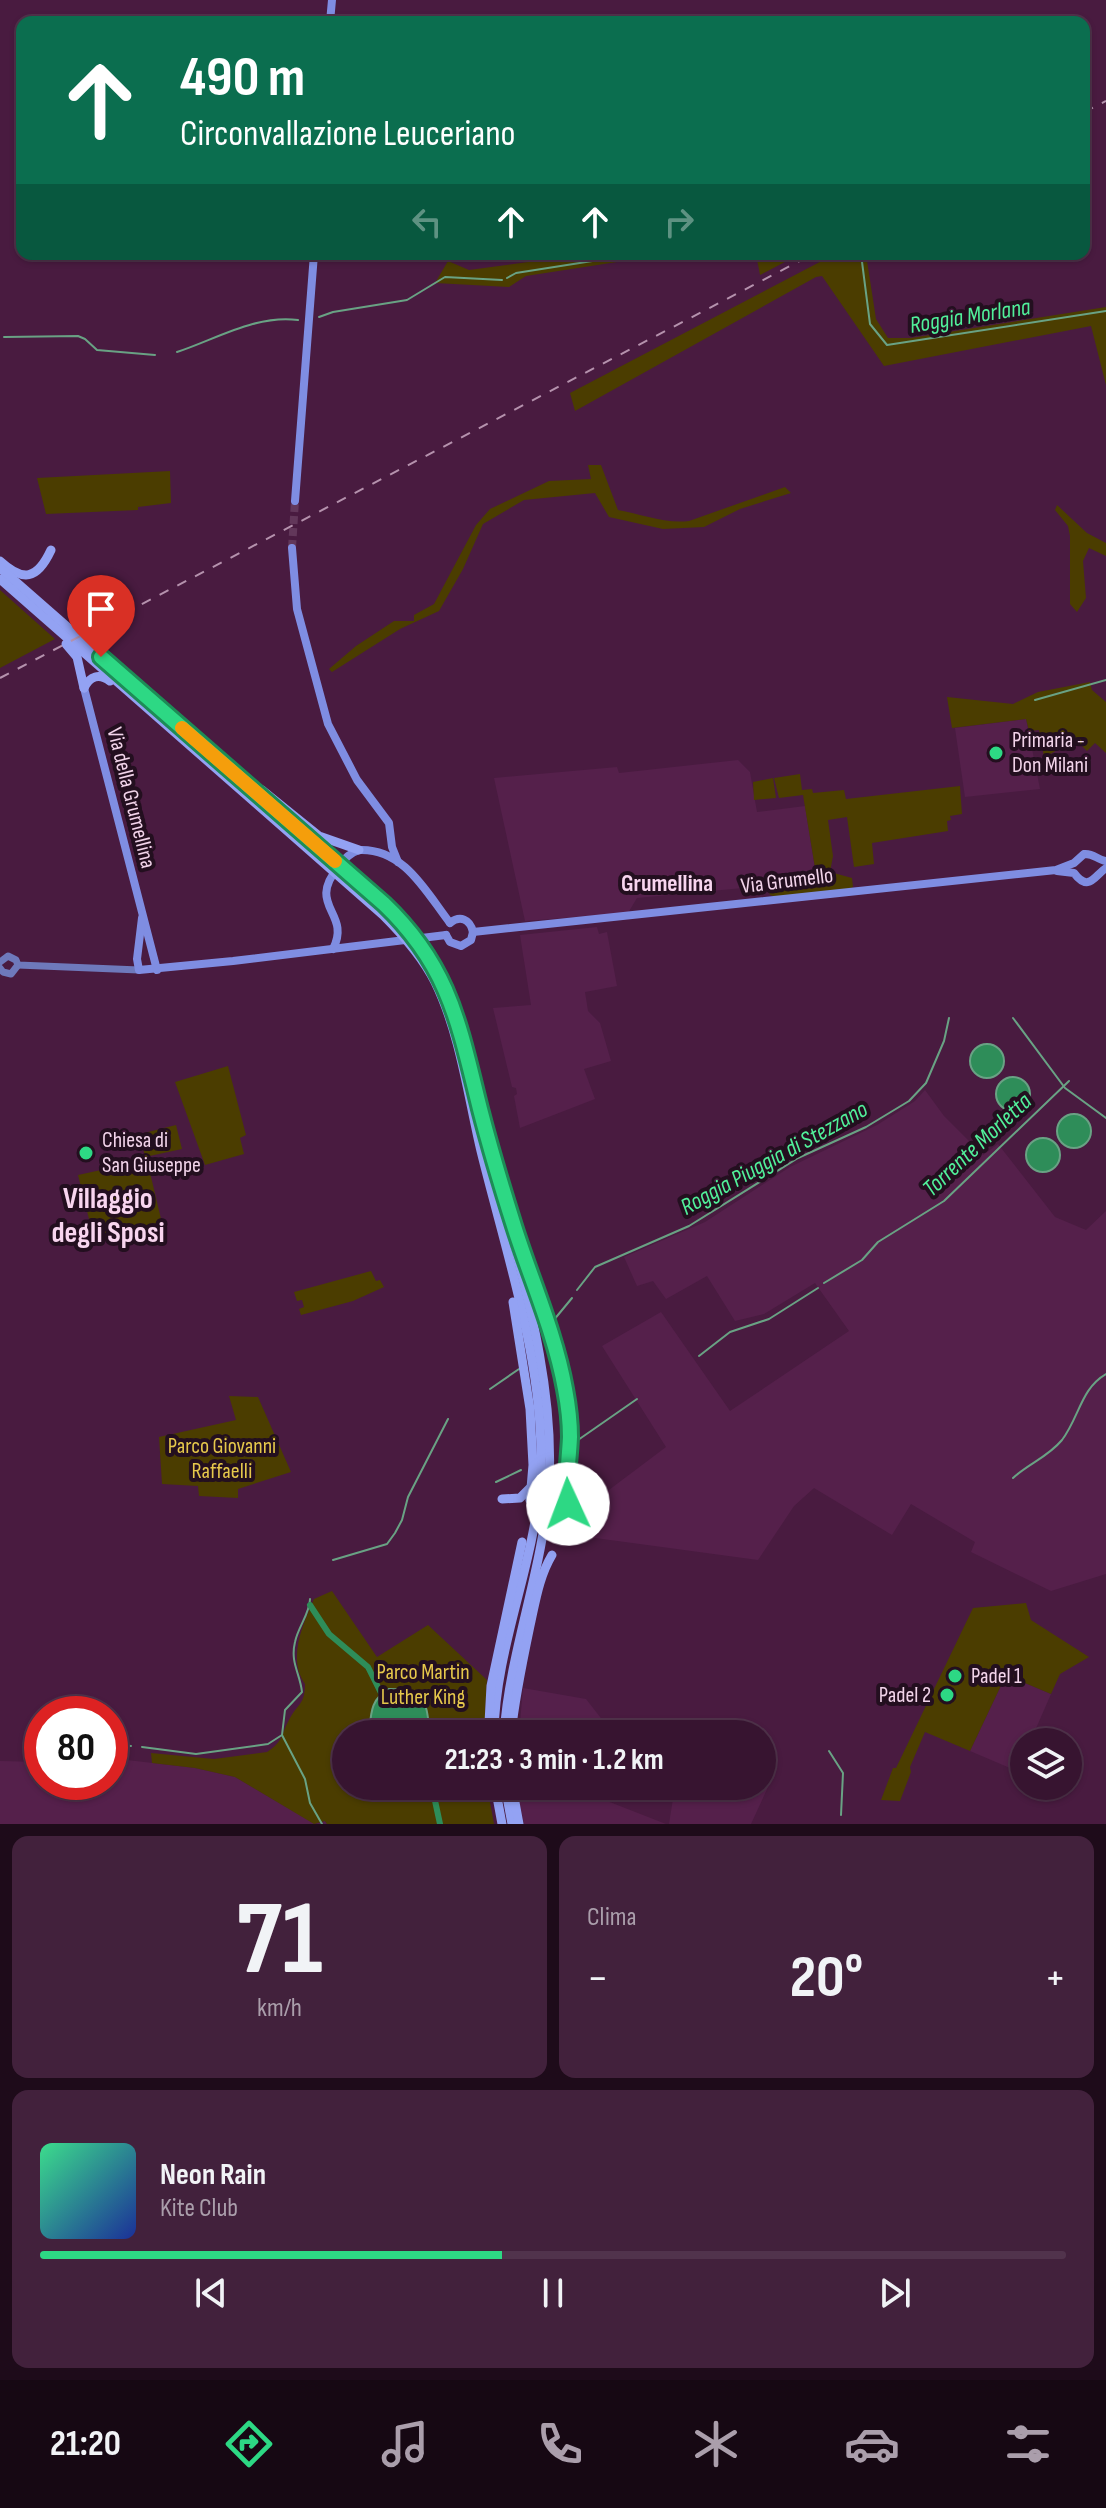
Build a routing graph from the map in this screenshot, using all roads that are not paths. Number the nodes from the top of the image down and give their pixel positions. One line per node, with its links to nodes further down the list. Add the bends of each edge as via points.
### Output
1 (314, 260): 2 (main road)
2 (295, 501)
3 (292, 548): 14 (main road, via 303,638 328,724)
4 (51, 550): 6 (highway)
5 (0, 561): 6 (highway, via 22,576)
6 (43, 565): 8 (highway)
7 (0, 568): 10 (highway)
8 (56, 570)
9 (3, 582): 10 (highway); 11 (highway, via 71,648)
10 (74, 638): 12 (highway); 13 (highway)
11 (84, 688): 12 (highway, via 89,679 101,676); 23 (main road, Via della Grumellina)
12 (136, 700): 19 (highway)
13 (243, 782): 15 (highway, via 262,790 319,836); 19 (highway)
14 (392, 836): 16 (main road); 17 (main road)
15 (359, 850): 16 (main road); 27 (main road, via 345,858 325,886 339,932)
16 (372, 850): 17 (main road)
17 (398, 862): 24 (main road, via 415,875)
18 (1074, 863): 20 (main road, Via Grumello, via 1087,853); 21 (main road, Via Grumello); 22 (main road)
19 (331, 864): 28 (highway)
20 (1103, 865): 22 (main road, Via Grumello, via 1090,882)
21 (1056, 870): 22 (main road, Via Grumello); 25 (main road, Via Grumello)
22 (1074, 873)
23 (142, 918): 31 (main road, Via della Grumellina); 32 (main road, Via della Grumellina)
24 (450, 923): 25 (main road, via 464,919); 26 (main road)
25 (473, 932): 26 (main road, via 461,946)
26 (446, 935): 27 (main road)
27 (333, 949): 32 (main road)
28 (421, 952): 33 (highway, via 454,1007); 35 (highway, via 451,1025 513,1283 533,1465)
29 (0, 965): 30 (main road, via 8,956); 30 (main road, via 11,974)
30 (18, 965): 31 (main road)
31 (139, 970): 32 (main road)
32 (157, 970)
33 (481, 1112): 34 (highway, via 565,1387 570,1437); 35 (highway, via 545,1378 551,1438)
34 (565, 1481): 36 (highway, via 576,1494); 39 (highway)
35 (540, 1486): 37 (highway, via 520,1498); 38 (highway); 42 (highway)
36 (595, 1490)
37 (502, 1499)
38 (530, 1500)
39 (568, 1504)
40 (522, 1542): 43 (highway, via 491,1686)
41 (552, 1555): 46 (highway, via 535,1602)
42 (531, 1566): 44 (highway); 45 (highway)
43 (491, 1720)
44 (493, 1720)
45 (505, 1720)
46 (513, 1720)
47 (497, 1800): 50 (highway)
48 (508, 1800): 51 (highway)
49 (515, 1800): 52 (highway)
50 (502, 1824)
51 (512, 1824)
52 (519, 1824)

